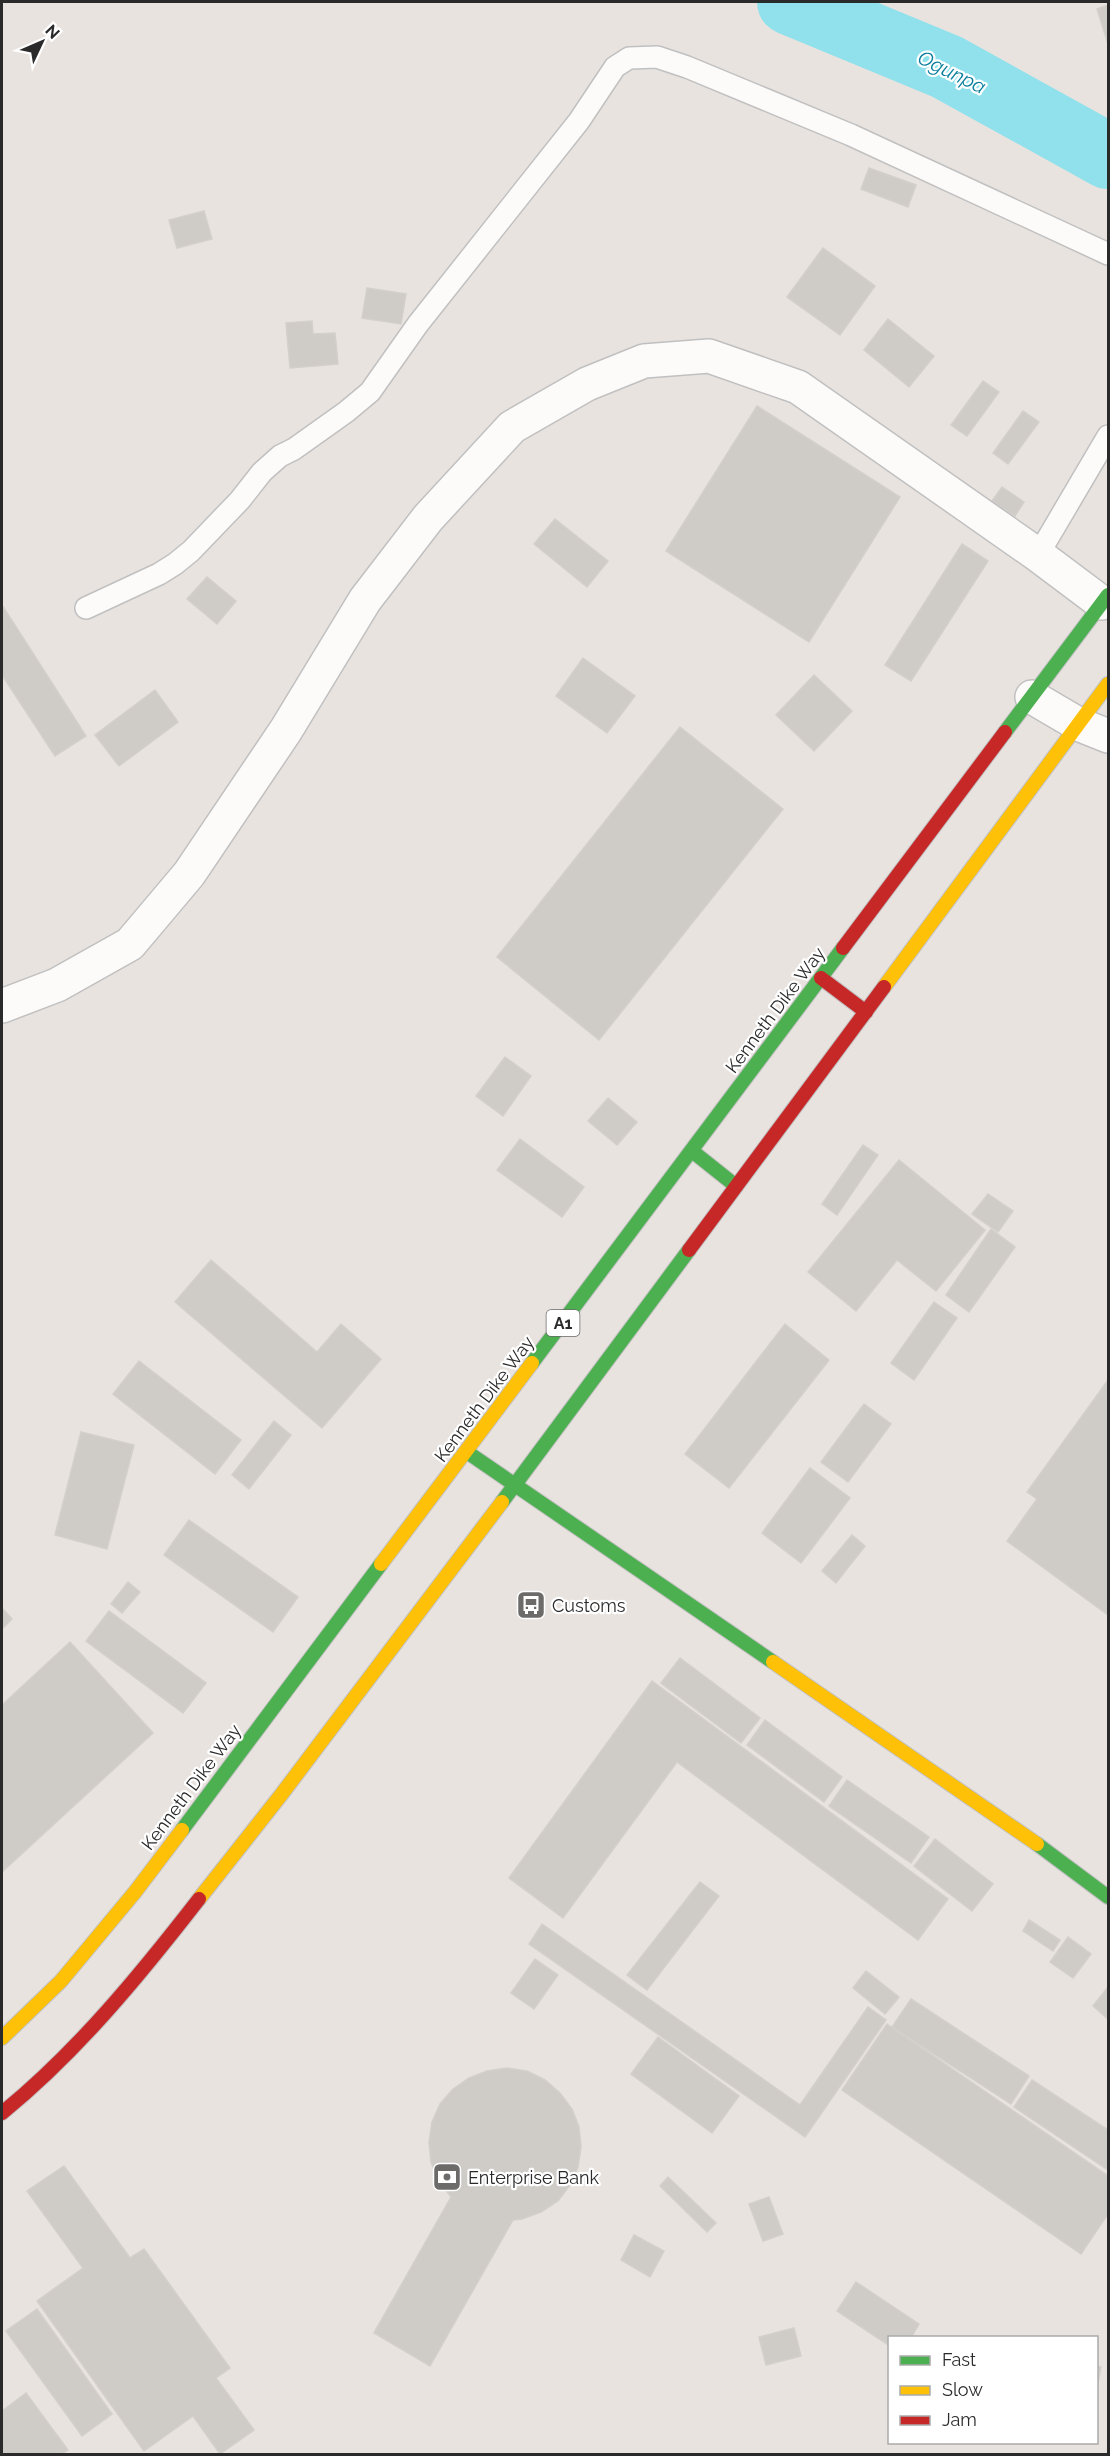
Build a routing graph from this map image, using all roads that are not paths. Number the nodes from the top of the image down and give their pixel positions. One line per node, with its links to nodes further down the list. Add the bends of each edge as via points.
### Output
1 (1108, 254): 5 (lane, via 851,135 687,67 657,57 629,58 615,68 572,130 418,324 370,392 280,456 175,564)
2 (1108, 436): 3 (lane)
3 (1038, 555): 4 (street); 11 (street, via 798,387 709,356 644,361 587,384 512,427 428,518 365,600 286,730 189,874 130,944 57,985)
4 (1105, 599): 7 (main road, Kenneth Dike Way / A1)
5 (86, 608)
6 (1108, 684): 8 (main road)
7 (1032, 696): 8 (street); 10 (main road, Kenneth Dike Way / A1)
8 (1078, 723): 9 (street); 12 (main road)
9 (1108, 736)
10 (821, 978): 12 (main road); 13 (main road, Kenneth Dike Way / A1)
11 (2, 1006)
12 (866, 1012): 14 (main road)
13 (692, 1151): 14 (main road); 15 (main road, Kenneth Dike Way / A1)
14 (736, 1186): 16 (main road)
15 (467, 1452): 16 (main road); 18 (main road, Kenneth Dike Way / A1, via 135,1892 61,1981)
16 (514, 1486): 17 (main road, via 1007,1821); 19 (main road, via 169,1938 98,2020)
17 (1108, 1897)
18 (2, 2038)
19 (2, 2113)

